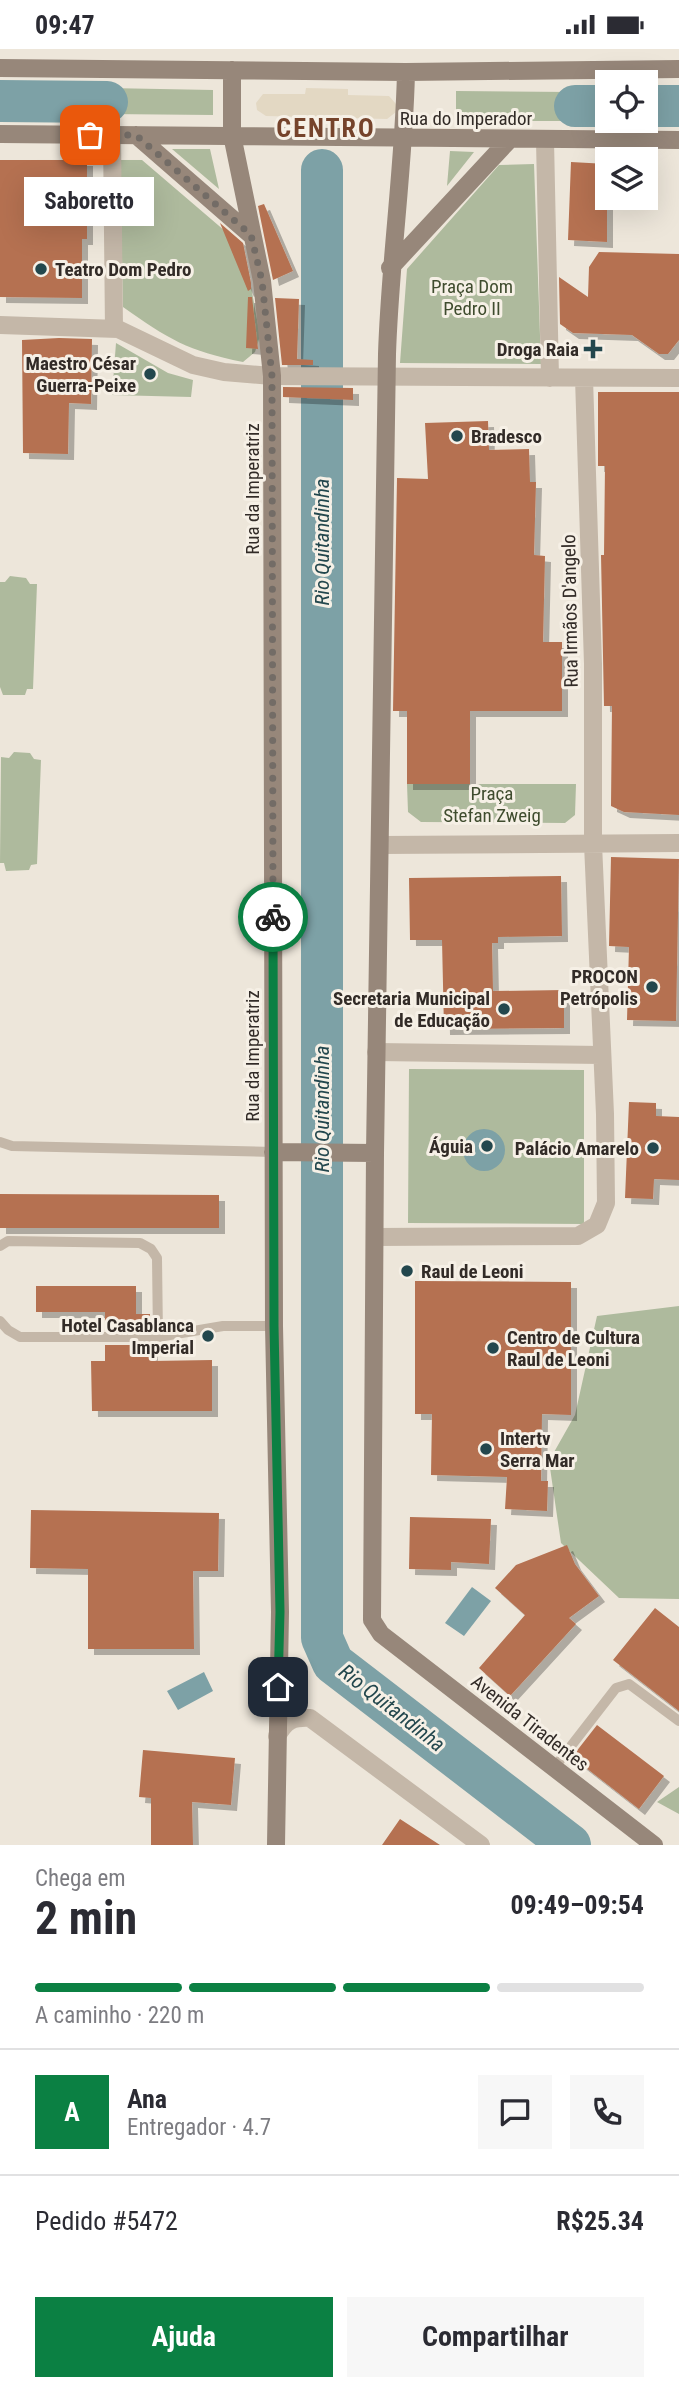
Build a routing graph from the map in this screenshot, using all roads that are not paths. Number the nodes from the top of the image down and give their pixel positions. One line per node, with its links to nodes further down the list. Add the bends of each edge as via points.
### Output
1 (0, 68): 3 (main road)
2 (679, 69): 4 (main road)
3 (232, 71): 4 (main road); 8 (main road, Rua da Imperatriz)
4 (406, 72): 9 (main road)
5 (0, 134): 6 (main road, Rua do Imperador)
6 (112, 135): 7 (main road, Rua do Imperador); 16 (street)
7 (136, 135): 8 (main road, Rua do Imperador); 13 (main road)
8 (232, 135): 9 (main road, Rua do Imperador); 13 (main road, Rua da Imperatriz)
9 (405, 139): 10 (main road, Rua do Imperador); 14 (main road)
10 (510, 139): 11 (main road, Rua do Imperador); 14 (main road)
11 (545, 139): 12 (main road, Rua do Imperador); 19 (street)
12 (679, 140)
13 (251, 235): 17 (main road, Rua da Imperatriz, via 262,281)
14 (390, 268): 18 (main road)
15 (0, 325): 16 (street)
16 (114, 329): 17 (street, via 193,365)
17 (272, 376): 18 (street); 28 (main road, Rua da Imperatriz)
18 (388, 376): 19 (street); 24 (main road)
19 (550, 378): 20 (street)
20 (584, 378): 21 (street); 22 (street, Rua Irmãos D'angelo)
21 (679, 378)
22 (593, 843): 23 (street); 24 (street); 26 (street, Rua Irmãos D'angelo)
23 (679, 843)
24 (380, 845): 25 (main road)
25 (376, 1052): 26 (street); 29 (main road)
26 (601, 1055): 30 (street, Rua Irmãos D'angelo, via 606,1203 597,1225 578,1235)
27 (0, 1142): 28 (lane, via 12,1146)
28 (273, 1152): 29 (main road); 33 (main road, Rua da Imperatriz)
29 (374, 1153): 30 (main road)
30 (375, 1237): 37 (main road, Avenida Tiradentes, via 372,1620 381,1634)
31 (0, 1246): 34 (lane, via 8,1241 140,1243 151,1249 158,1258)
32 (0, 1321): 34 (lane, via 20,1337)
33 (274, 1326): 34 (lane, via 223,1326); 36 (main road, Rua da Imperatriz, via 280,1612)
34 (158, 1337)
35 (679, 1721): 37 (lane, via 629,1684 616,1688)
36 (277, 1736): 38 (main road, Rua da Imperatriz); 39 (street, via 286,1721 310,1718)
37 (554, 1768): 40 (main road, Avenida Tiradentes)
38 (276, 1845)
39 (481, 1845)
40 (654, 1845)

